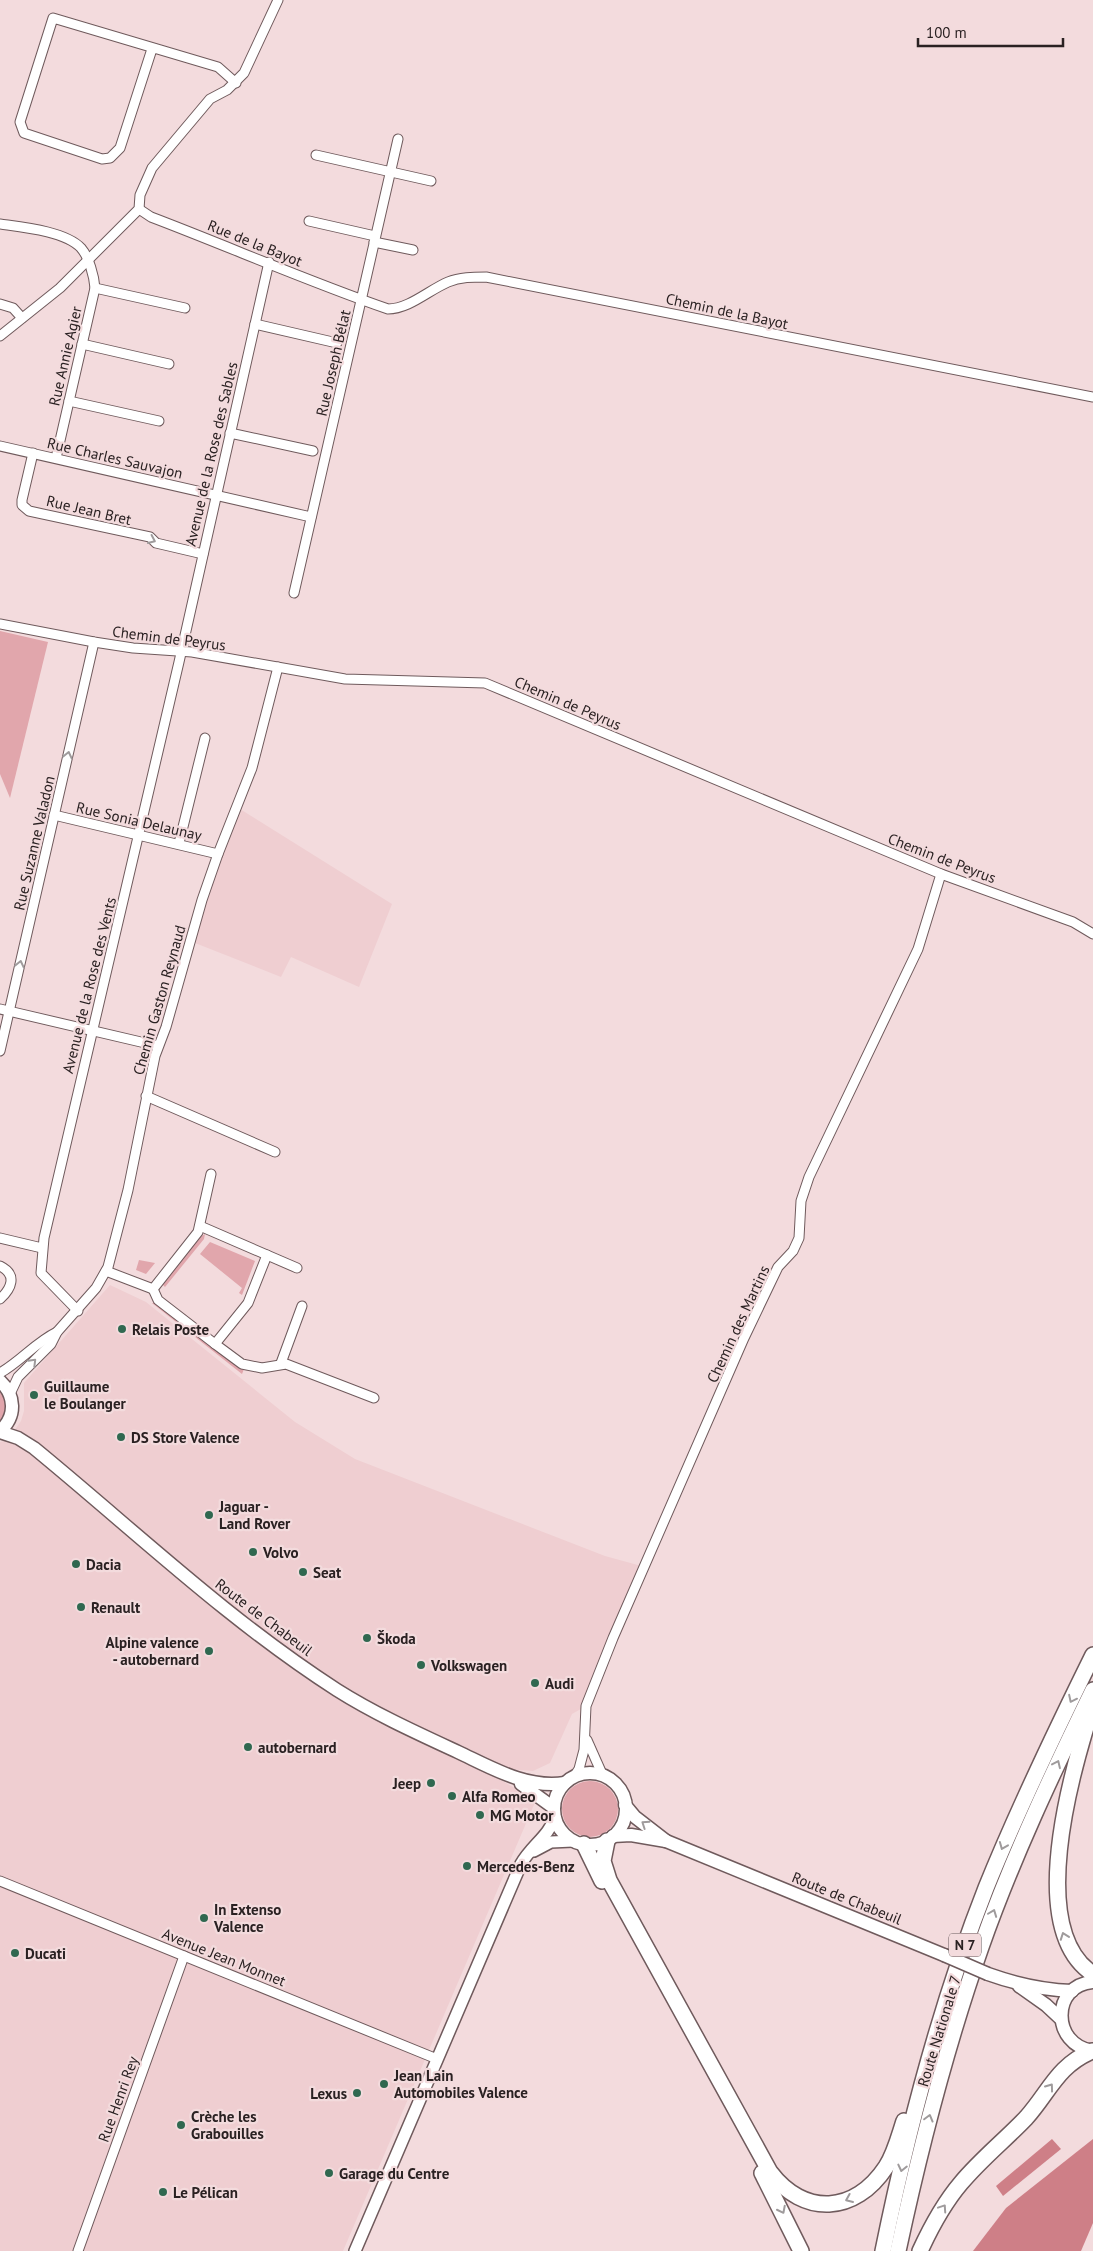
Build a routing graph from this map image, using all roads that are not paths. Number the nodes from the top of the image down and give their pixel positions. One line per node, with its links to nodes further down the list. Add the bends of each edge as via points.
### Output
1 (278, 0): 3 (street, via 251,62)
2 (152, 49): 2 (street, via 53,18 20,122 21,129 28,136 110,158 120,148); 3 (street, via 218,67)
3 (236, 83): 8 (street, via 210,100 152,168 140,195)
4 (398, 139): 6 (street, Rue Joseph Bélat)
5 (316, 156): 6 (street)
6 (391, 172): 7 (street); 11 (street, Rue Joseph Bélat)
7 (431, 181)
8 (139, 209): 13 (street); 14 (street, Rue de la Bayot, via 151,217)
9 (309, 221): 11 (street)
10 (0, 224): 13 (street, via 18,225 67,240 80,248)
11 (375, 239): 12 (street); 16 (street, Rue Joseph Bélat)
12 (413, 250)
13 (87, 261): 15 (street, Rue Annie Agier); 19 (street)
14 (269, 262): 16 (street, Rue de la Bayot); 20 (street, Avenue de la Rose des Sables)
15 (95, 288): 18 (street); 23 (street, Rue Annie Agier)
16 (362, 300): 25 (street, Chemin de la Bayot, via 394,309 450,282 486,277); 34 (street, Rue Joseph Bélat)
17 (0, 304): 19 (street, via 13,308)
18 (185, 308)
19 (22, 318): 21 (street)
20 (255, 324): 22 (street); 28 (street, Avenue de la Rose des Sables)
21 (0, 336)
22 (337, 343)
23 (82, 344): 24 (street); 26 (street, Rue Annie Agier)
24 (169, 364)
25 (1093, 397)
26 (69, 401): 27 (street); 32 (street, Rue Annie Agier)
27 (159, 421)
28 (230, 433): 30 (street); 33 (street, Avenue de la Rose des Sables)
29 (0, 446): 31 (street, Rue Charles Sauvajon)
30 (313, 451)
31 (32, 453): 32 (street, Rue Charles Sauvajon); 35 (street, Rue Jean Bret, one-way to 35, via 22,500 29,511 150,538 156,543)
32 (56, 458): 33 (street, Rue Charles Sauvajon)
33 (216, 495): 34 (street, Rue Charles Sauvajon); 35 (street, Avenue de la Rose des Sables)
34 (311, 517): 36 (street, Rue Joseph Bélat)
35 (203, 554): 39 (street, Avenue de la Rose des Sables)
36 (294, 594)
37 (0, 624): 38 (street, Chemin de Peyrus)
38 (94, 642): 39 (street, Chemin de Peyrus); 42 (street, Rue Suzanne Valadon, one-way to 38)
39 (181, 652): 40 (street, Chemin de Peyrus); 43 (street, Avenue de la Rose des Vents)
40 (278, 667): 45 (street, Chemin Gaston Reynaud, via 252,768); 46 (street, Chemin de Peyrus, via 345,680 475,682 494,686)
41 (205, 738): 44 (street)
42 (54, 815): 43 (street, Rue Sonia Delaunay); 48 (street, Rue Suzanne Valadon, one-way to 42)
43 (140, 834): 44 (street, Rue Sonia Delaunay); 49 (street, Avenue de la Rose des Vents)
44 (179, 843): 45 (street, Rue Sonia Delaunay)
45 (218, 854): 50 (street, Chemin Gaston Reynaud)
46 (941, 874): 47 (street, Chemin de Peyrus, via 1033,906); 79 (street, Chemin des Martins, via 918,949 809,1177 801,1201 799,1238 793,1251 778,1267 744,1338 613,1638 586,1706)
47 (1093, 934)
48 (5, 1010): 49 (street); 51 (street, Rue Suzanne Valadon)
49 (92, 1031): 50 (street); 57 (street, Avenue de la Rose des Vents)
50 (158, 1046): 52 (street, Chemin Gaston Reynaud)
51 (0, 1051)
52 (146, 1096): 53 (street); 61 (street, Chemin Gaston Reynaud, via 128,1190)
53 (275, 1152)
54 (211, 1174): 55 (street)
55 (200, 1226): 58 (street); 62 (street)
56 (0, 1238): 57 (street)
57 (42, 1248): 65 (street, Avenue de la Rose des Vents, via 40,1273)
58 (267, 1255): 60 (street); 67 (street, via 248,1303)
59 (0, 1266): 63 (street, via 6,1269 11,1281 10,1290)
60 (297, 1268)
61 (106, 1271): 62 (street); 65 (street, Chemin Gaston Reynaud)
62 (153, 1289): 67 (street, via 158,1300)
63 (0, 1299)
64 (302, 1306): 68 (street)
65 (78, 1311): 66 (street, Chemin Gaston Reynaud)
66 (57, 1332): 69 (street, Chemin Gaston Reynaud, via 45,1337); 71 (street, Chemin Gaston Reynaud, one-way to 66, via 18,1377 51,1344)
67 (214, 1344): 68 (street, via 242,1364 262,1368)
68 (281, 1363): 72 (street)
69 (0, 1373)
70 (0, 1380): 71 (main road)
71 (10, 1394): 73 (main road)
72 (374, 1398)
73 (11, 1416): 74 (main road); 75 (main road, Route de Chabeuil)
74 (0, 1432): 75 (main road, Route de Chabeuil)
75 (34, 1448): 80 (main road, Route de Chabeuil, via 176,1569 283,1653 339,1691 381,1714)
76 (1093, 1655): 98 (highway, Route Nationale 7 / N 7, one-way to 98, via 986,1890 950,1990)
77 (1093, 1690): 103 (highway, Route Nationale 7 / N 7, one-way to 77, via 941,2073 981,1946 1021,1844)
78 (1093, 1706): 91 (highway, one-way to 78, via 1076,1960 1068,1947 1061,1928 1059,1899 1062,1822 1072,1772)
79 (584, 1733): 81 (street, Chemin des Martins); 82 (street, Chemin des Martins, via 582,1760)
80 (501, 1772): 82 (main road, via 534,1784); 84 (main road, via 537,1794)
81 (603, 1776): 82 (main road, via 583,1774); 83 (main road, via 618,1788)
82 (569, 1780): 84 (main road, via 558,1791)
83 (625, 1805): 85 (main road, via 620,1827); 86 (main road, one-way to 83)
84 (554, 1813): 87 (main road, via 564,1834); 88 (street, via 546,1834)
85 (610, 1838): 86 (main road, via 631,1835); 87 (main road, via 596,1844); 98 (highway, one-way to 85, via 905,2120 887,2165 861,2194 839,2204 824,2205 789,2192 770,2172 609,1880 603,1861)
86 (666, 1841): 93 (main road, Route de Chabeuil, bridge)
87 (578, 1843): 88 (street, via 551,1842); 101 (highway, one-way to 101, via 781,2208)
88 (526, 1855): 97 (street)
89 (0, 1881): 90 (street, Avenue Jean Monnet)
90 (184, 1956): 97 (street, Avenue Jean Monnet); 99 (street, Rue Henri Rey)
91 (1093, 1974)
92 (1093, 1982): 94 (main road)
93 (1015, 1984): 94 (main road); 95 (main road, via 1046,2004)
94 (1072, 1991): 95 (main road, via 1063,2003)
95 (1061, 2019): 96 (main road, via 1070,2040)
96 (1092, 2051): 104 (highway, one-way to 96, via 936,2218 961,2183 1026,2117 1069,2062)
97 (437, 2059): 100 (street)
98 (916, 2106): 102 (highway, Route Nationale 7 / N 7, one-way to 102)
99 (78, 2251)
100 (355, 2251)
101 (801, 2251)
102 (883, 2251)
103 (898, 2251)
104 (920, 2251)

